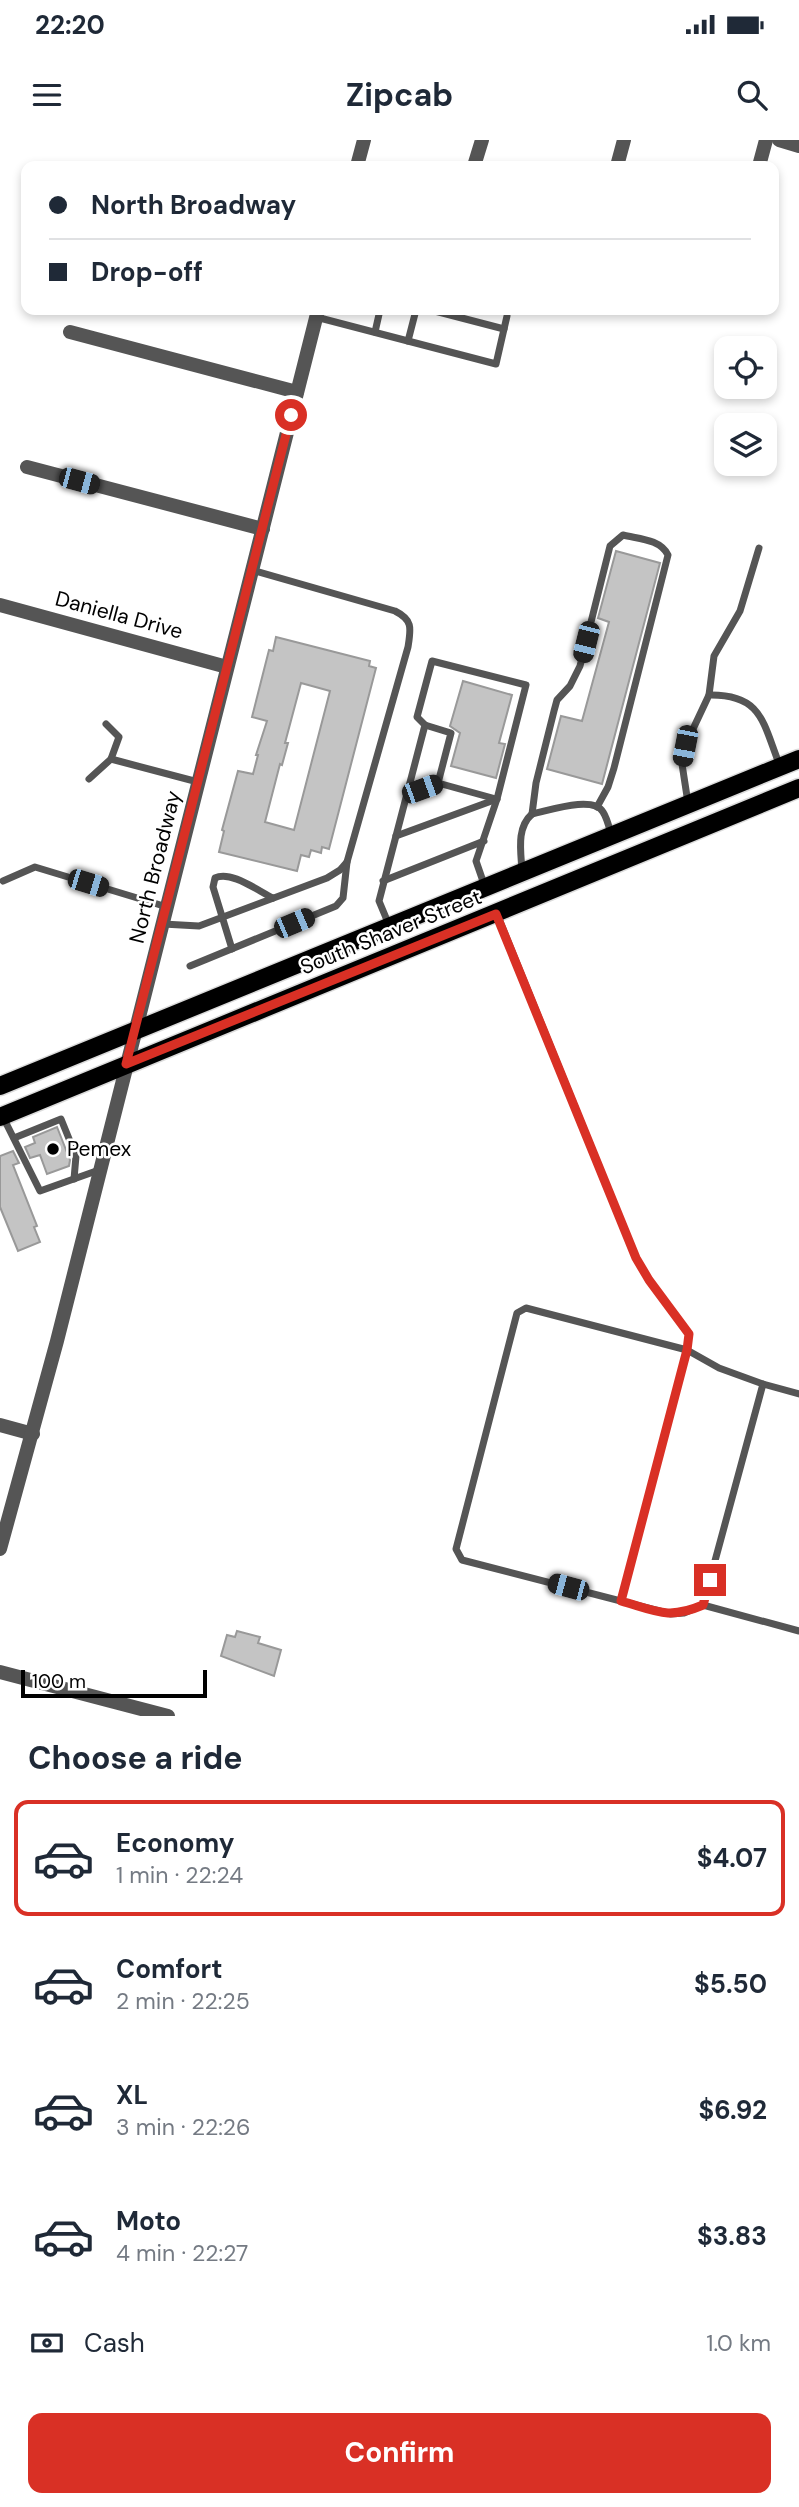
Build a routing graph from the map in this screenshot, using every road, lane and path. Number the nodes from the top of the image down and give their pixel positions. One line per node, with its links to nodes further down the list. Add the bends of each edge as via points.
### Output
1 (363, 140): 7 (street)
2 (482, 140): 8 (street)
3 (624, 140): 9 (street)
4 (766, 140): 10 (street)
5 (779, 140): 6 (street)
6 (799, 146)
7 (357, 161)
8 (476, 161)
9 (618, 161)
10 (760, 161)
11 (317, 315): 23 (street, North Broadway)
12 (320, 315): 21 (lane)
13 (379, 315): 21 (lane)
14 (415, 315): 22 (lane)
15 (450, 315): 18 (lane)
16 (465, 315): 18 (lane)
17 (507, 316): 19 (lane)
18 (465, 319): 19 (lane)
19 (504, 329): 22 (lane, via 496,363)
20 (70, 332): 23 (street)
21 (374, 332): 22 (lane)
22 (408, 341)
23 (297, 392): 25 (street, North Broadway)
24 (27, 467): 25 (street)
25 (263, 529): 27 (street, North Broadway)
26 (759, 548): 30 (lane, via 740,611 714,656)
27 (252, 570): 29 (street, North Broadway); 48 (lane, via 396,611 410,624 408,647)
28 (0, 605): 29 (street, Daniella Drive)
29 (227, 667): 37 (street, North Broadway)
30 (709, 695): 35 (lane, via 749,703 759,715); 42 (lane, via 685,746 682,764)
31 (106, 724): 33 (lane, via 119,737)
32 (425, 725): 38 (lane, via 451,733); 40 (lane); 41 (lane, via 417,717 432,661 526,685)
33 (111, 759): 36 (lane); 37 (lane)
34 (799, 759): 35 (main road, South Shaver Street)
35 (780, 767): 39 (main road); 42 (main road, South Shaver Street)
36 (89, 779)
37 (199, 783): 55 (street, North Broadway)
38 (438, 783): 40 (lane); 41 (lane)
39 (794, 790): 49 (main road, South Shaver Street)
40 (407, 794): 46 (lane)
41 (497, 799): 46 (lane); 47 (lane)
42 (689, 804): 45 (main road, South Shaver Street)
43 (597, 807): 44 (lane, via 586,803); 44 (lane, via 614,768 668,555 655,542 623,535 610,546 580,666 557,700); 45 (lane)
44 (532, 814): 50 (lane, via 521,834)
45 (612, 835): 49 (main road); 50 (main road, South Shaver Street)
46 (396, 836): 52 (lane)
47 (484, 841): 52 (lane); 53 (lane, via 476,861)
48 (347, 862): 54 (lane, via 327,878); 60 (lane, via 343,898 336,906)
49 (622, 862): 56 (main road, South Shaver Street)
50 (522, 872): 53 (main road, South Shaver Street)
51 (3, 881): 55 (lane, via 35,867)
52 (383, 881): 59 (lane, via 379,901)
53 (485, 887): 56 (main road); 59 (main road, South Shaver Street)
54 (273, 898): 57 (lane); 57 (lane, via 233,878 217,876 213,881)
55 (167, 907): 58 (street, North Broadway)
56 (496, 914): 63 (main road, South Shaver Street); 69 (lane, via 636,1258 689,1334)
57 (223, 917): 58 (lane, via 199,926); 60 (lane)
58 (162, 924): 62 (street, North Broadway)
59 (389, 926): 62 (main road, South Shaver Street)
60 (232, 949): 61 (lane)
61 (190, 966)
62 (135, 1029): 63 (street, North Broadway); 64 (main road, South Shaver Street)
63 (126, 1064): 65 (main road, South Shaver Street); 67 (street, North Broadway)
64 (0, 1086)
65 (1, 1116): 66 (lane)
66 (14, 1138): 68 (lane, via 40,1191); 68 (lane, via 61,1119 76,1156)
67 (100, 1169): 68 (lane); 73 (street, North Broadway)
68 (74, 1179)
69 (687, 1350): 70 (lane); 75 (lane); 75 (lane, via 526,1308 517,1313 456,1549 462,1560)
70 (763, 1384): 71 (lane); 76 (lane)
71 (799, 1394)
72 (0, 1425): 73 (street)
73 (33, 1434): 74 (street, North Broadway)
74 (0, 1549)
75 (621, 1601): 76 (lane, via 671,1615)
76 (703, 1605): 77 (lane)
77 (799, 1631)
78 (0, 1672): 79 (street)
79 (167, 1716)

